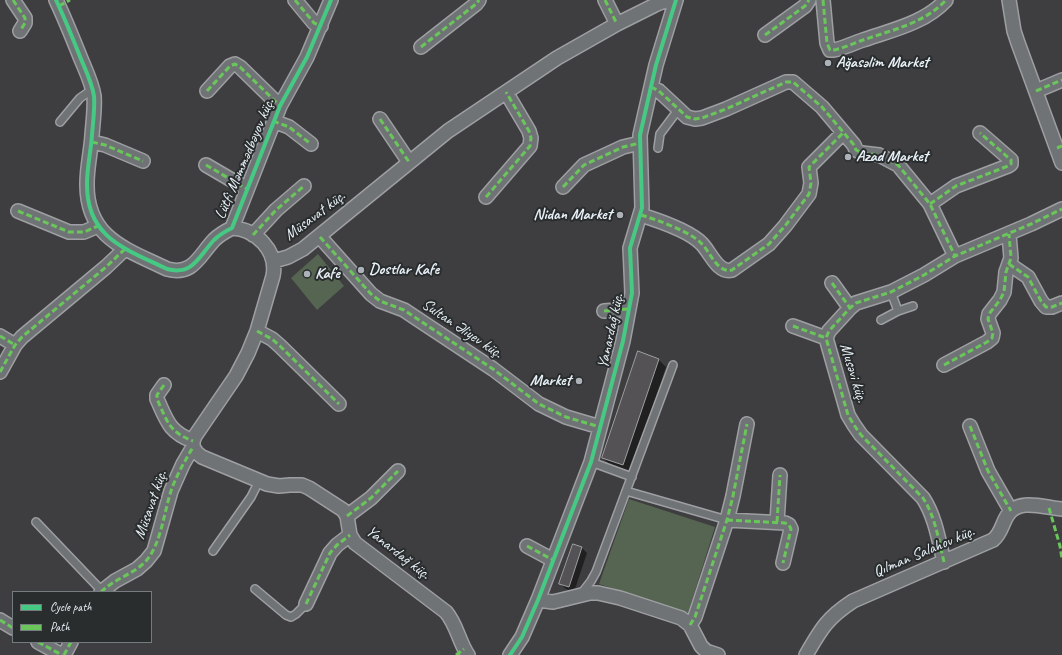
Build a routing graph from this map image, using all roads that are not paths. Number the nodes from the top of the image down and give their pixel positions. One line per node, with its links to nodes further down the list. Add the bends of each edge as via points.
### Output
1 (13, 0): 14 (street, via 25,18)
2 (295, 0): 13 (street, via 314,23)
3 (331, 0): 13 (street, Lütfi Məmmədbəyov küç.)
4 (479, 0): 16 (street)
5 (604, 0): 12 (street)
6 (676, 0): 12 (street, Müsavat küç., via 662,2); 18 (street, Yanardağ küç.)
7 (810, 0): 15 (street)
8 (823, 0): 9 (street, via 826,43 830,50 834,50 923,18)
9 (946, 0)
10 (1009, 0): 21 (street, via 1016,37)
11 (62, 2): 19 (street, Lütfi Məmmədbəyov küç.)
12 (617, 24): 22 (street, Müsavat küç., via 556,58)
13 (321, 26): 23 (street, Lütfi Məmmədbəyov küç.)
14 (20, 31)
15 (765, 35)
16 (421, 47)
17 (1062, 80): 21 (street)
18 (651, 87): 24 (street, via 659,91); 31 (street, Yanardağ küç.)
19 (92, 89): 27 (lane, via 80,98); 30 (street, Lütfi Məmmədbəyov küç.)
20 (207, 91): 23 (street, via 230,66 235,64)
21 (1036, 91): 33 (street)
22 (506, 92): 36 (street, Müsavat küç., via 448,131); 42 (street, via 530,131 530,146)
23 (280, 106): 26 (street, Lütfi Məmmədbəyov küç.)
24 (678, 110): 28 (street, via 687,117 702,118 786,82 793,82 822,107); 34 (lane, via 660,134)
25 (380, 119): 36 (street)
26 (273, 121): 32 (street, via 288,127); 41 (street, Lütfi Məmmədbəyov küç.)
27 (60, 122)
28 (843, 133): 43 (street, via 856,150 879,155 898,164); 46 (street, via 810,167 809,194 785,226 769,244 732,270 720,267 695,238)
29 (980, 133): 43 (street, via 1011,160 1011,164 956,186)
30 (92, 142): 35 (street); 47 (street, Lütfi Məmmədbəyov küç., via 87,194)
31 (640, 143): 40 (street, via 623,147 584,165); 46 (street, Yanardağ küç.)
32 (311, 144)
33 (1059, 147): 37 (street)
34 (658, 148)
35 (143, 161)
36 (409, 162): 51 (street, Müsavat küç.)
37 (1062, 164)
38 (206, 165): 41 (street)
39 (304, 186): 49 (street, via 276,210)
40 (563, 187)
41 (247, 188): 48 (street, Lütfi Məmmədbəyov küç.)
42 (486, 197)
43 (930, 204): 53 (street)
44 (1062, 209): 50 (street, Musəvi küç.)
45 (18, 211): 47 (street, via 69,232 84,232)
46 (641, 215): 61 (street, Yanardağ küç., via 630,248 632,292)
47 (98, 226): 52 (street, Lütfi Məmmədbəyov küç., via 113,241)
48 (232, 228): 49 (street, via 240,228); 52 (street, Lütfi Məmmədbəyov küç., via 215,239 192,266 182,271 168,269)
49 (254, 234): 54 (street, via 266,246)
50 (1009, 234): 53 (street, Musəvi küç.); 55 (street)
51 (320, 237): 54 (street, Müsavat küç., via 296,254); 77 (street, Sultan Əliyev küç., via 380,301 404,310 493,369 539,404 566,417)
52 (125, 248): 69 (street)
53 (955, 256): 57 (street, Musəvi küç.)
54 (274, 261): 66 (street, Müsavat küç., via 275,268)
55 (1009, 264): 58 (street, via 1028,277 1046,307); 71 (street, via 1004,292 988,314 992,338)
56 (832, 283): 60 (street)
57 (891, 292): 60 (street, Musəvi küç., via 864,300); 63 (lane)
58 (1062, 303)
59 (913, 306): 63 (lane)
60 (850, 308): 68 (street, Musəvi küç., via 829,331)
61 (629, 309): 62 (street); 77 (street, Yanardağ küç.)
62 (604, 311)
63 (898, 311): 64 (lane)
64 (881, 320)
65 (793, 326): 68 (street)
66 (257, 331): 74 (street, via 280,346); 78 (street, Müsavat küç., via 242,367 200,428)
67 (0, 336): 69 (street)
68 (826, 338): 95 (street, Musəvi küç., via 848,415 861,435 927,504)
69 (15, 345): 72 (street)
70 (673, 365): 82 (lane)
71 (944, 365)
72 (0, 372)
73 (164, 385): 78 (street, via 157,399 170,428)
74 (339, 404)
75 (747, 424): 88 (street)
76 (970, 426): 86 (street, via 988,471)
77 (600, 427): 79 (street, Yanardağ küç.)
78 (193, 444): 83 (street, via 202,457); 98 (street, Müsavat küç., via 171,491 154,550 137,569)
79 (591, 462): 82 (lane); 94 (street, Yanardağ küç.)
80 (398, 471): 87 (street, via 371,498)
81 (780, 475): 90 (street)
82 (632, 477): 84 (lane)
83 (259, 481): 87 (street, via 272,485 302,485 339,506); 93 (lane, via 251,498)
84 (626, 491): 88 (lane); 99 (lane, via 596,572)
85 (1062, 509): 86 (street, via 1029,504)
86 (1011, 511): 95 (street, Qılman Salahov küç., via 993,540)
87 (347, 516): 91 (street, Yanardağ küç.)
88 (727, 520): 90 (street); 103 (street, via 695,617)
89 (36, 522): 98 (lane)
90 (777, 522): 96 (street, via 785,523 791,529)
91 (350, 535): 101 (street, via 330,553); 107 (street, Yanardağ küç., via 362,549 446,612 451,618)
92 (527, 546): 94 (street)
93 (213, 551)
94 (553, 560): 100 (street, Yanardağ küç.)
95 (944, 562): 111 (street, Qılman Salahov küç., via 853,601 838,611 824,626)
96 (783, 563)
97 (255, 589): 101 (lane, via 291,617)
98 (102, 591)
99 (579, 596): 100 (street, via 553,602); 103 (street, via 598,593 608,595 676,617)
100 (538, 600): 109 (street, Yanardağ küç., via 522,637)
101 (306, 604)
102 (0, 620): 104 (street)
103 (690, 625): 110 (street, via 701,646)
104 (12, 627)
105 (40, 643): 108 (street)
106 (70, 643): 108 (street)
107 (463, 653)
108 (63, 655)
109 (510, 655)
110 (718, 655)
111 (806, 655)

